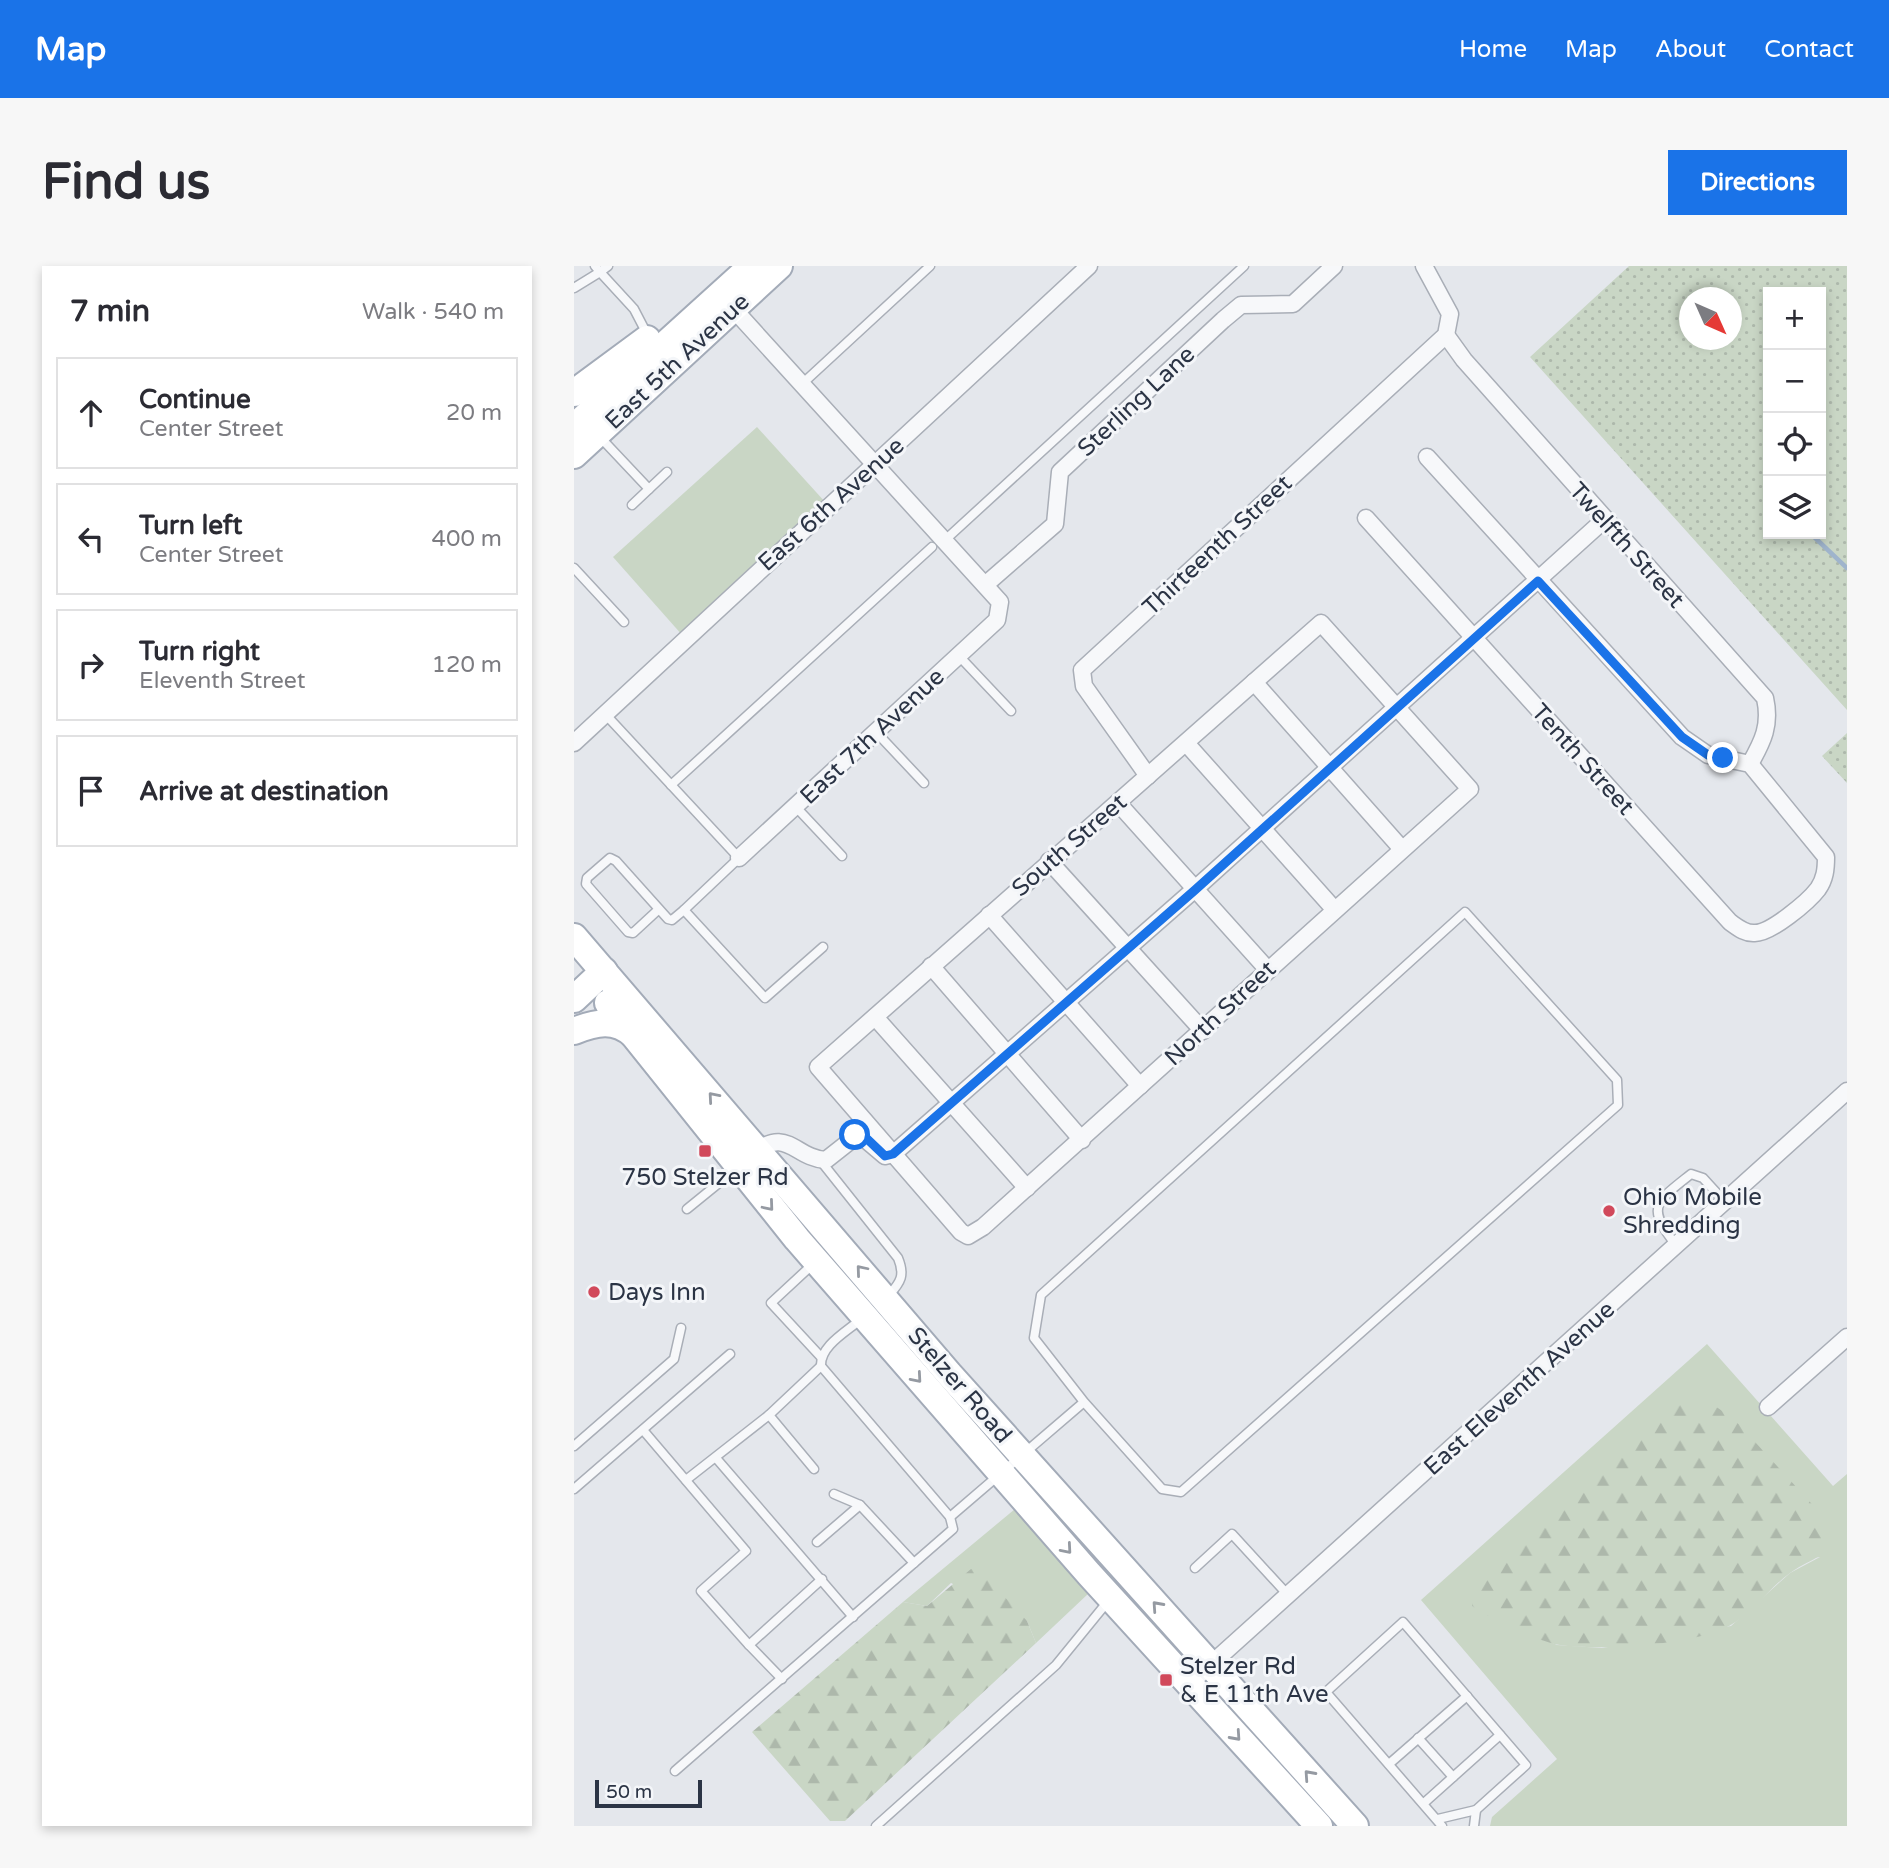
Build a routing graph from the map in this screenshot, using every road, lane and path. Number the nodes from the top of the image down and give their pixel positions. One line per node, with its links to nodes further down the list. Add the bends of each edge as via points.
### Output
1 (779, 266): 10 (main road, East 5th Avenue)
2 (930, 266): 13 (lane)
3 (1244, 266): 24 (lane)
4 (1334, 266): 27 (street, Sterling Lane, via 1293,304 1241,305 1223,320 1060,472 1055,524)
5 (1424, 266): 11 (street, via 1450,314)
6 (749, 267): 10 (main road, East 5th Avenue)
7 (601, 268): 9 (lane); 12 (lane, via 634,309)
8 (1079, 269): 18 (street, East 6th Avenue)
9 (574, 289)
10 (727, 301): 12 (main road); 13 (street); 15 (main road, East 5th Avenue)
11 (1446, 335): 23 (street, Twelfth Street); 40 (street, Thirteenth Street, via 1082,670 1084,686)
12 (649, 338): 14 (main road)
13 (802, 384): 18 (street)
14 (574, 393)
15 (586, 430): 16 (main road, East 5th Avenue); 20 (lane)
16 (574, 455)
17 (1427, 457): 26 (street)
18 (876, 465): 24 (street); 34 (street, East 6th Avenue, via 759,569)
19 (667, 472): 20 (lane)
20 (649, 489): 21 (lane)
21 (632, 505)
22 (1366, 518): 29 (street, Tenth Street)
23 (1604, 520): 26 (street); 38 (street, Twelfth Street, via 1765,698 1766,735)
24 (938, 544): 27 (street); 42 (lane)
25 (574, 568): 28 (lane)
26 (1538, 581): 29 (street); 38 (street, via 1682,737 1708,755)
27 (985, 585): 30 (street, East 7th Avenue, via 1000,602 997,620)
28 (624, 622)
29 (1473, 637): 32 (street); 38 (street, Tenth Street, via 1730,922 1756,934 1780,923 1817,890 1826,872 1826,857)
30 (959, 656): 33 (lane); 35 (street, East 7th Avenue)
31 (1254, 682): 32 (street, South Street, via 1321,623); 37 (street, South Street); 39 (street)
32 (1398, 706): 39 (street); 46 (street, North Street, via 1470,789)
33 (1012, 711)
34 (607, 716): 36 (street, East 6th Avenue); 42 (lane)
35 (877, 732): 41 (lane); 44 (street, East 7th Avenue)
36 (574, 743)
37 (1186, 743): 40 (street, South Street); 45 (street)
38 (1750, 764)
39 (1330, 768): 45 (street); 46 (street)
40 (1148, 776): 43 (street, South Street)
41 (924, 783)
42 (671, 785): 48 (lane)
43 (1118, 803): 49 (street, South Street); 50 (street)
44 (795, 806): 47 (lane); 48 (street, East 7th Avenue)
45 (1263, 829): 50 (street); 52 (street)
46 (1401, 848): 52 (street, North Street)
47 (842, 856)
48 (739, 858): 53 (lane)
49 (1049, 861): 54 (street, South Street); 57 (street)
50 (1195, 890): 57 (street); 59 (street)
51 (659, 909): 51 (lane, via 617,861 610,858 587,878 586,884 628,932 633,933); 53 (lane, via 672,920)
52 (1334, 909): 59 (street, North Street)
53 (684, 910): 56 (lane, via 765,998)
54 (989, 915): 58 (street, South Street); 61 (street)
55 (574, 937): 60 (main road, Stelzer Road)
56 (823, 947)
57 (1127, 949): 61 (street); 65 (street)
58 (931, 966): 62 (street, South Street); 67 (street)
59 (1267, 969): 65 (street, North Street)
60 (594, 984): 63 (main road); 66 (main road, Stelzer Road); 72 (main road, Stelzer Road, one-way to 60)
61 (1066, 1002): 67 (street); 68 (street)
62 (875, 1017): 70 (street); 73 (street, South Street, via 818,1067)
63 (574, 1026)
64 (574, 1031): 66 (main road, via 610,1022)
65 (1203, 1031): 68 (street, North Street)
66 (635, 1036): 75 (main road, Stelzer Road)
67 (1008, 1053): 70 (street); 71 (street)
68 (1140, 1086): 71 (street, North Street)
69 (1846, 1092): 77 (street, East Eleventh Avenue)
70 (950, 1103): 73 (street); 76 (street)
71 (1082, 1140): 76 (street, North Street)
72 (758, 1150): 74 (street, via 776,1141 789,1143); 75 (street); 81 (main road, Stelzer Road, one-way to 72)
73 (893, 1154): 74 (street, via 885,1156 859,1134 831,1157); 76 (street, North Street, via 968,1236)
74 (820, 1160): 81 (lane, via 898,1258 903,1269 900,1283)
75 (737, 1168): 78 (lane); 80 (main road, Stelzer Road, one-way to 80)
76 (1027, 1188)
77 (1724, 1201): 79 (street, East Eleventh Avenue); 79 (lane, via 1703,1178 1691,1174 1660,1199 1656,1213)
78 (687, 1209)
79 (1676, 1245): 105 (street, East Eleventh Avenue)
80 (816, 1262): 82 (main road, Stelzer Road); 86 (lane, via 771,1303)
81 (885, 1299): 82 (lane); 92 (main road, Stelzer Road)
82 (864, 1317): 86 (lane); 95 (main road, Stelzer Road, one-way to 95)
83 (681, 1328): 91 (lane, via 674,1359)
84 (1847, 1337): 88 (street)
85 (730, 1354): 90 (lane)
86 (821, 1362): 89 (lane); 100 (lane)
87 (1084, 1402): 87 (lane, via 1034,1338 1041,1295 1465,912 1617,1080 1619,1105 1181,1492 1162,1489); 92 (lane)
88 (1768, 1407)
89 (769, 1415): 93 (lane); 94 (lane)
90 (643, 1430): 96 (lane); 97 (lane)
91 (574, 1446)
92 (1022, 1455): 95 (lane); 109 (main road, Stelzer Road, one-way to 92)
93 (716, 1458): 96 (lane); 104 (lane)
94 (814, 1469)
95 (1001, 1474): 100 (lane); 106 (main road, Stelzer Road, one-way to 106)
96 (686, 1480): 108 (lane, via 746,1551 701,1591)
97 (574, 1489)
98 (834, 1494): 99 (lane)
99 (860, 1505): 101 (lane); 102 (lane)
100 (950, 1517): 102 (lane, via 953,1529)
101 (817, 1542)
102 (914, 1563): 107 (lane)
103 (1195, 1568): 105 (lane, via 1232,1534)
104 (822, 1579): 107 (lane); 108 (lane)
105 (1288, 1595): 109 (street, East Eleventh Avenue)
106 (1111, 1598): 111 (main road, Stelzer Road); 122 (lane, via 1056,1665)
107 (853, 1617): 110 (lane)
108 (749, 1645): 110 (lane)
109 (1210, 1665): 111 (street, East Eleventh Avenue); 120 (main road, Stelzer Road, one-way to 109)
110 (782, 1679): 116 (lane)
111 (1189, 1684): 120 (main road, Stelzer Road, one-way to 120)
112 (1467, 1696): 113 (lane); 114 (lane); 115 (lane, via 1403,1622 1326,1692)
113 (1500, 1735): 117 (lane); 119 (lane, via 1526,1765)
114 (1419, 1738): 115 (lane); 117 (lane)
115 (1389, 1764): 118 (lane)
116 (675, 1771)
117 (1453, 1777): 118 (lane)
118 (1424, 1803): 121 (lane)
119 (1476, 1810): 121 (lane); 123 (lane)
120 (1338, 1821)
121 (1440, 1822)
122 (876, 1826)
123 (1474, 1826)

